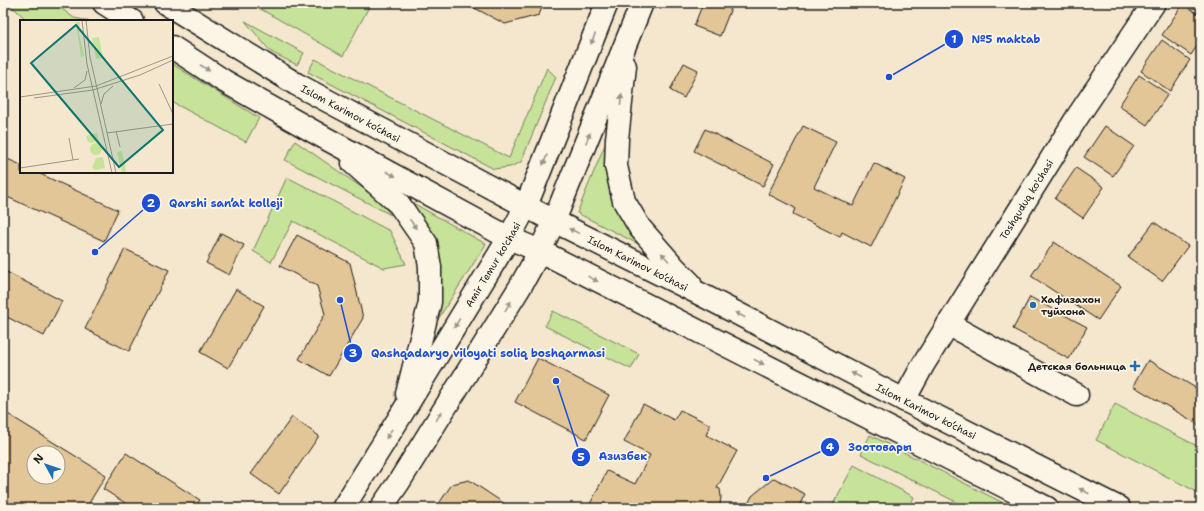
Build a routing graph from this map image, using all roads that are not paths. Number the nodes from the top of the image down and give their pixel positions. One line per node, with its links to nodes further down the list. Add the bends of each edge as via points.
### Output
1 (104, 3): 6 (main road)
2 (165, 3): 10 (main road, Islom Karimov ko‘chasi, via 296,84)
3 (607, 3): 10 (main road, Amir Temur ko'chasi, one-way to 10)
4 (642, 3): 7 (main road)
5 (1154, 3): 15 (main road, Toshquduq ko'chasi, via 1076,119)
6 (130, 20)
7 (628, 40): 11 (main road, one-way to 7); 14 (main road, one-way to 7, via 640,228 624,200 616,166)
8 (173, 48): 9 (main road, one-way to 9, via 224,81)
9 (325, 138): 12 (main road, one-way to 12); 18 (main road, one-way to 18, via 399,204 426,243 430,267 430,302)
10 (526, 206): 11 (main road, Islom Karimov ko‘chasi); 12 (main road, Amir Temur ko'chasi)
11 (554, 221): 13 (main road); 14 (main road, Islom Karimov ko‘chasi, one-way to 11)
12 (509, 238): 13 (main road); 18 (main road, Amir Temur ko'chasi, one-way to 18)
13 (540, 252): 20 (main road, one-way to 13); 21 (main road, one-way to 21)
14 (702, 295): 17 (main road, Islom Karimov ko‘chasi, one-way to 14)
15 (948, 324): 16 (main road); 17 (main road, Toshquduq ko'chasi)
16 (1077, 395)
17 (904, 400): 22 (main road, Islom Karimov ko‘chasi, one-way to 17)
18 (401, 415): 19 (main road, Amir Temur ko'chasi, one-way to 19)
19 (343, 508)
20 (381, 508)
21 (1046, 508)
22 (1119, 508)

